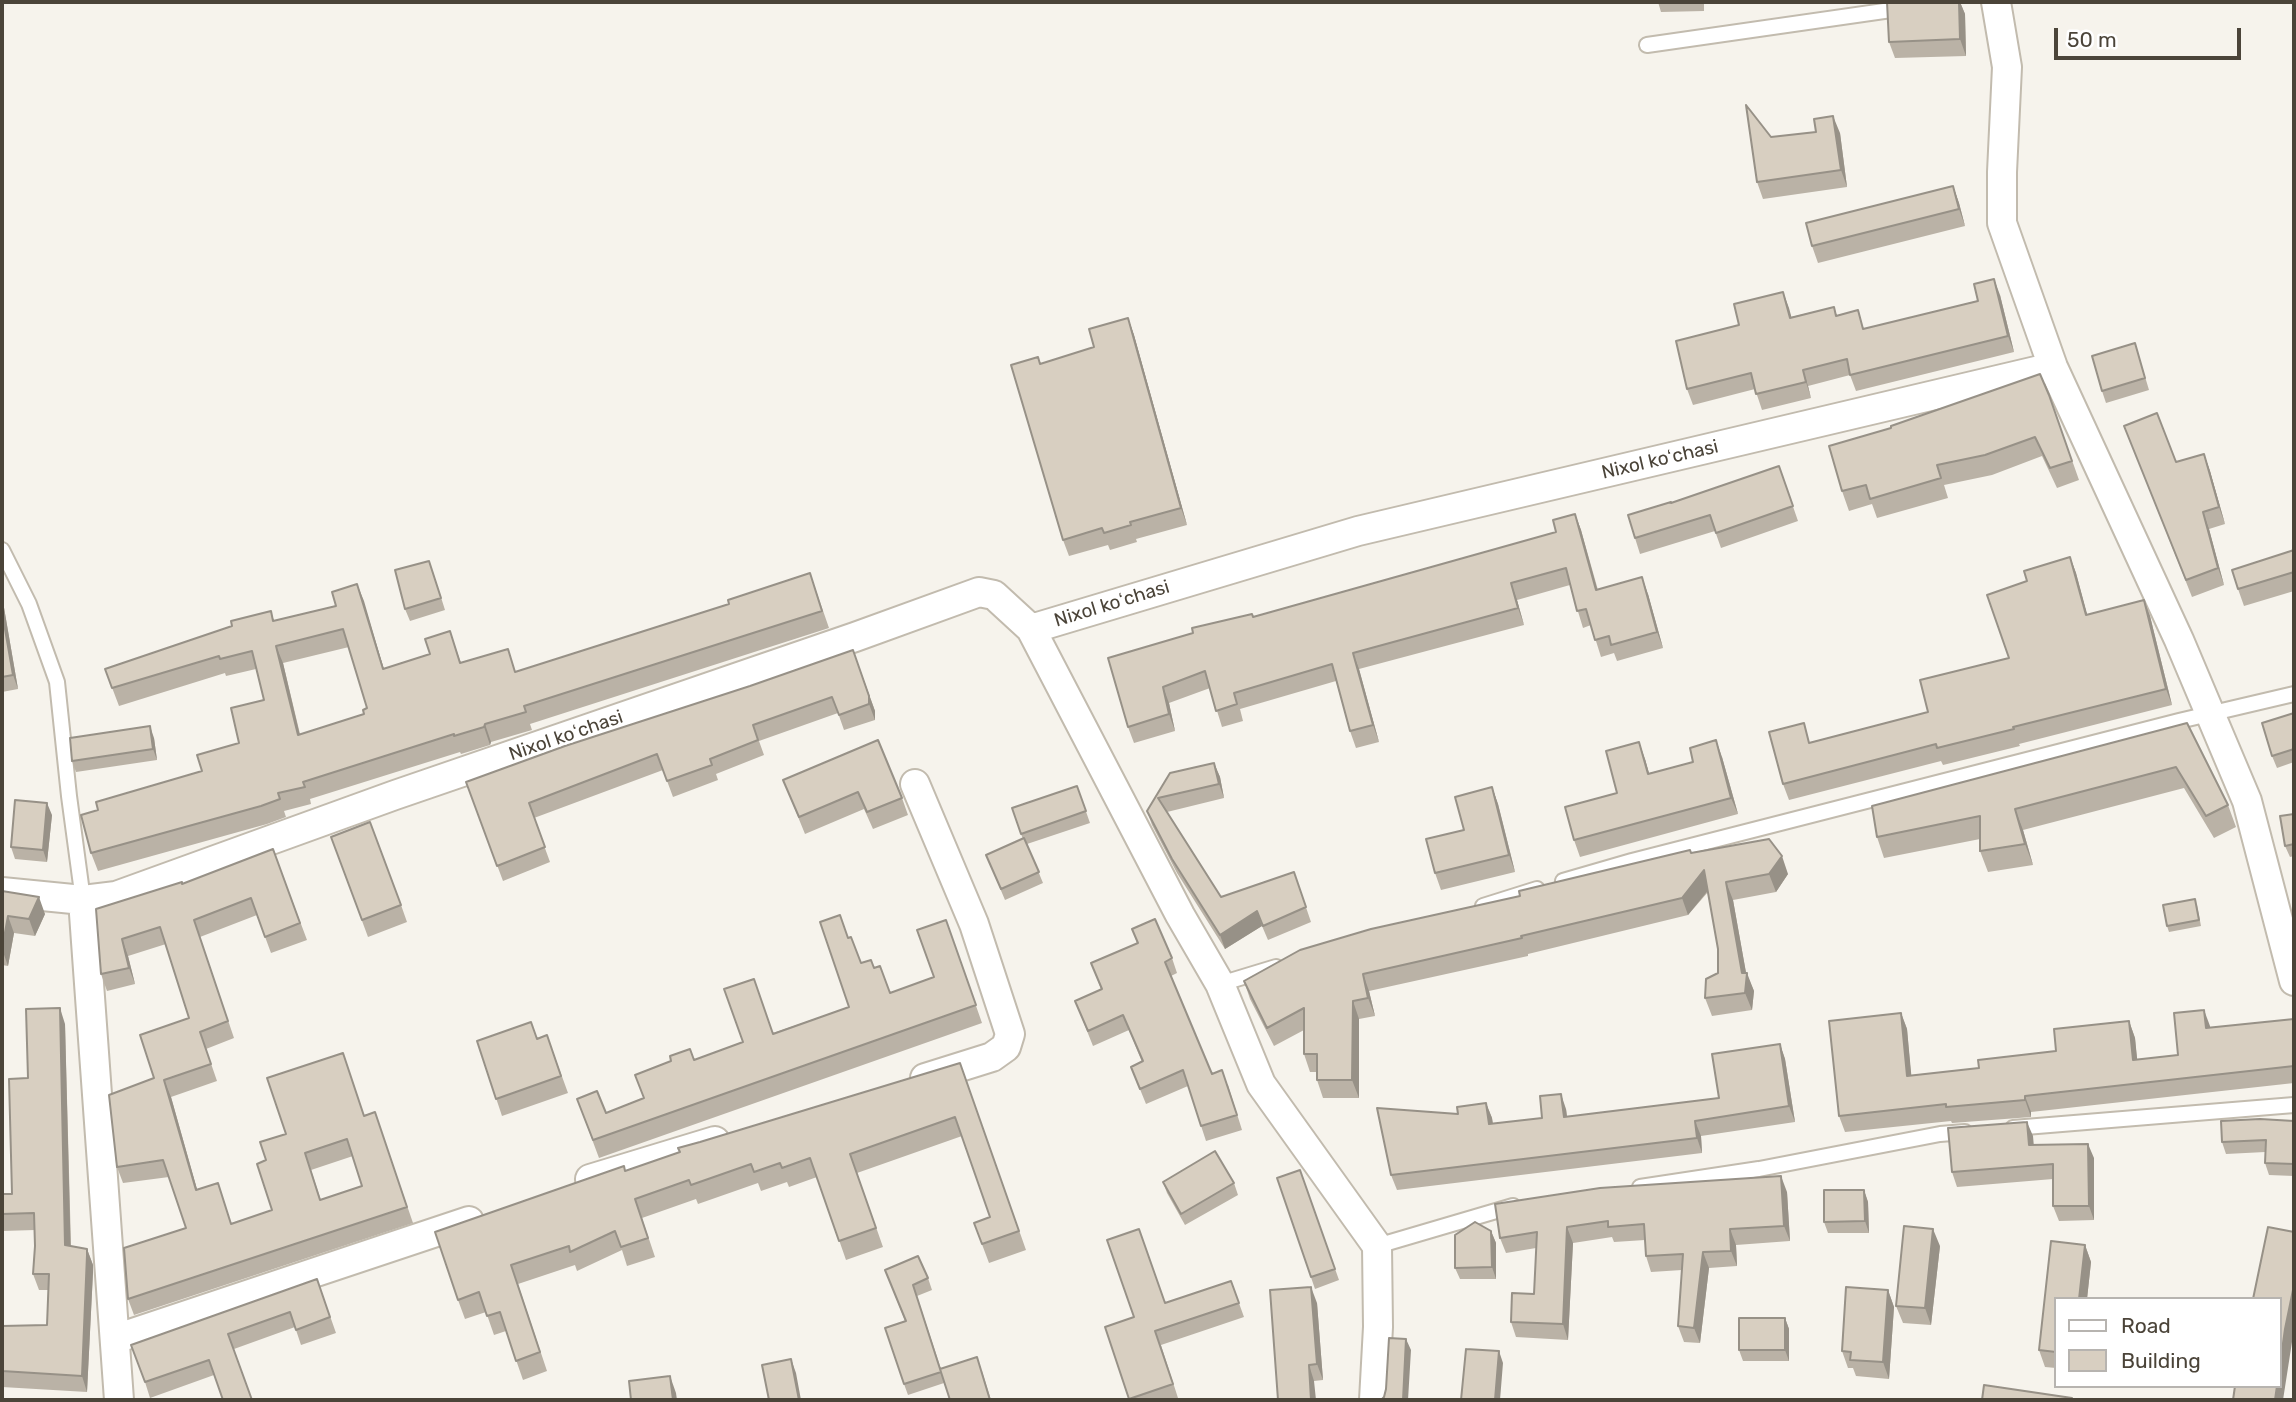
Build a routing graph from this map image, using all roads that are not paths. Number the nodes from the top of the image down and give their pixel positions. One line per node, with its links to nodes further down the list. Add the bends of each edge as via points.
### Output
1 (1996, 2): 4 (street, via 2007,67 2002,223)
2 (1920, 5): 3 (lane)
3 (1647, 45)
4 (2053, 367): 6 (street, Nixol koʻchasi, via 1358,531); 8 (street)
5 (2, 550): 11 (lane, via 29,604 57,682)
6 (1031, 629): 11 (street, Nixol koʻchasi, via 994,595 979,592 116,896); 15 (street)
7 (2294, 694): 8 (lane)
8 (2210, 715): 12 (lane, via 1645,858); 14 (street, via 2247,801)
9 (915, 784): 16 (street, via 974,924 1010,1034 1006,1047 992,1057)
10 (2, 892): 11 (street, Nixol koʻchasi)
11 (83, 900): 24 (street)
12 (1472, 909)
13 (1286, 964): 15 (lane)
14 (2294, 981)
15 (1220, 984): 23 (street, via 1261,1084)
16 (900, 1085)
17 (2294, 1105): 19 (lane, via 1940,1134)
18 (743, 1133): 20 (street)
19 (1626, 1189)
20 (561, 1190)
21 (1532, 1202): 23 (lane)
22 (497, 1212): 24 (street)
23 (1377, 1246): 26 (street)
24 (115, 1339): 25 (street)
25 (119, 1400)
26 (1374, 1400)

